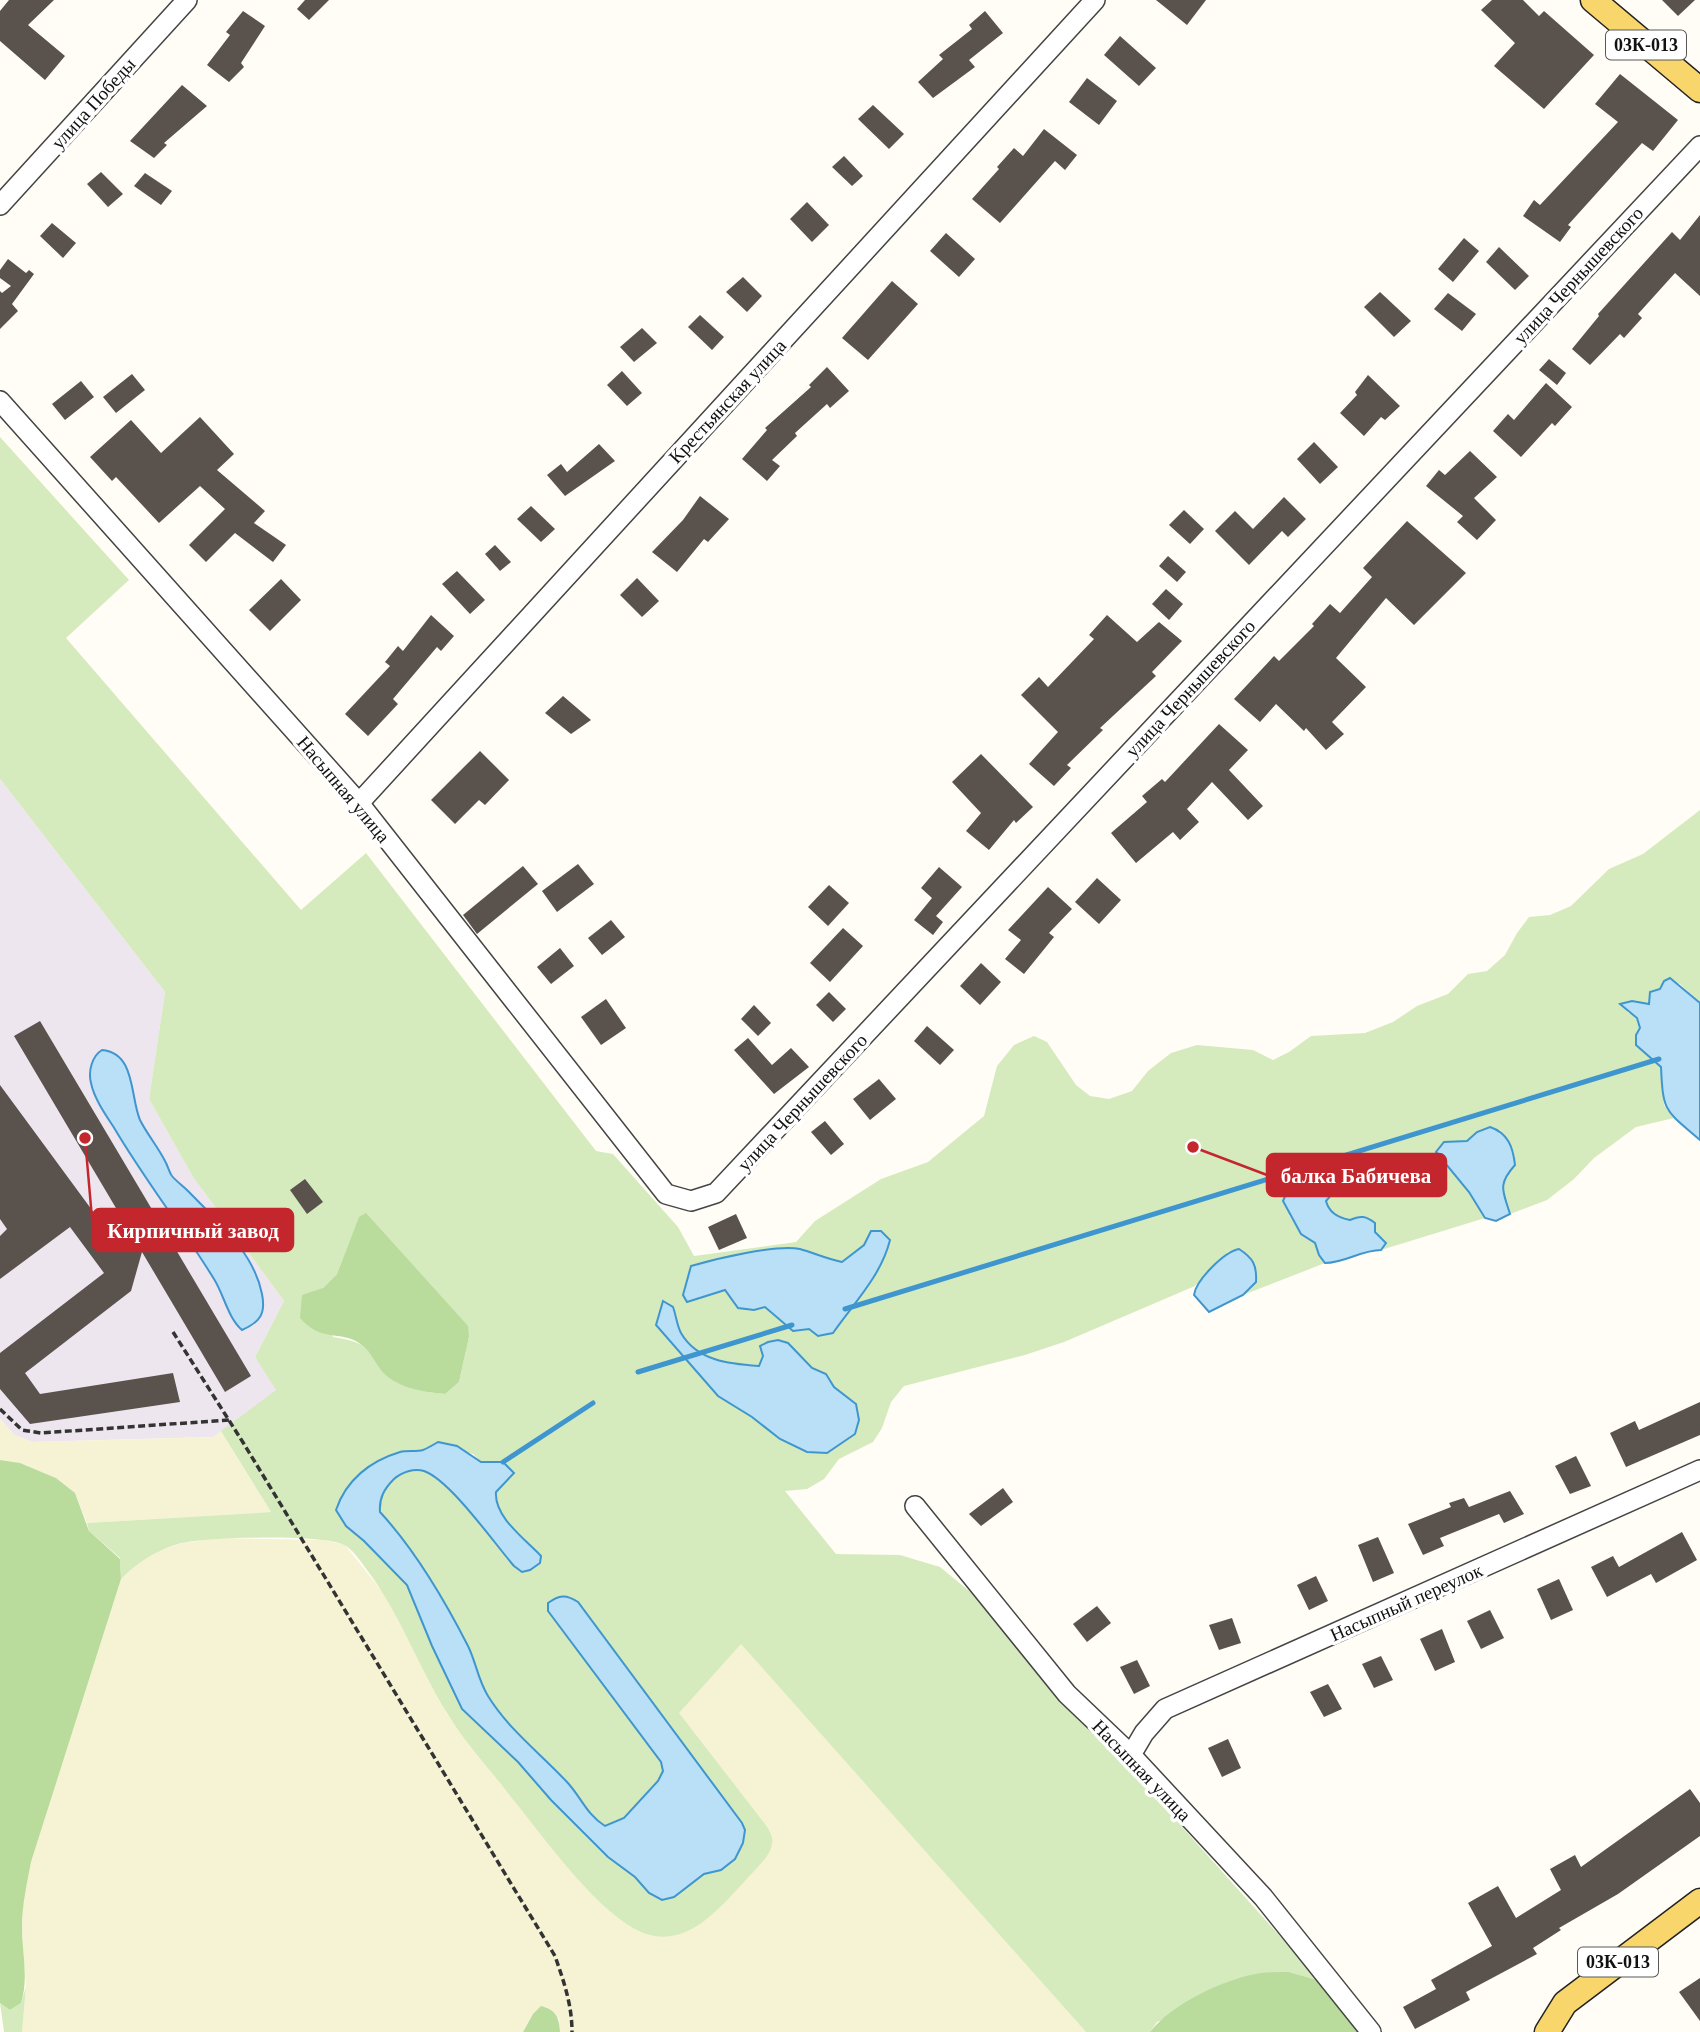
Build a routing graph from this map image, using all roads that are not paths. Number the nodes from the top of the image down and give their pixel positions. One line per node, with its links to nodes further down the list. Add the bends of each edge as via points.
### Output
1 (187, 0): 6 (street, улица Победы)
2 (1096, 0): 8 (street, Крестьянская улица)
3 (1593, 0): 4 (main road, 03К-013)
4 (1700, 90)
5 (1700, 145): 9 (street, улица Чернышевского, via 716,1193 691,1201)
6 (0, 205)
7 (0, 401): 8 (street, Насыпная улица)
8 (359, 803): 9 (street, Насыпная улица)
9 (666, 1194)
10 (1700, 1470): 12 (street, Насыпный переулок, via 1166,1709)
11 (915, 1506): 12 (street, Насыпная улица, via 1067,1694)
12 (1130, 1755): 15 (street, Насыпная улица, via 1263,1897)
13 (1700, 1902): 14 (main road, 03К-013, via 1565,2003)
14 (1545, 2031)
15 (1371, 2032)

